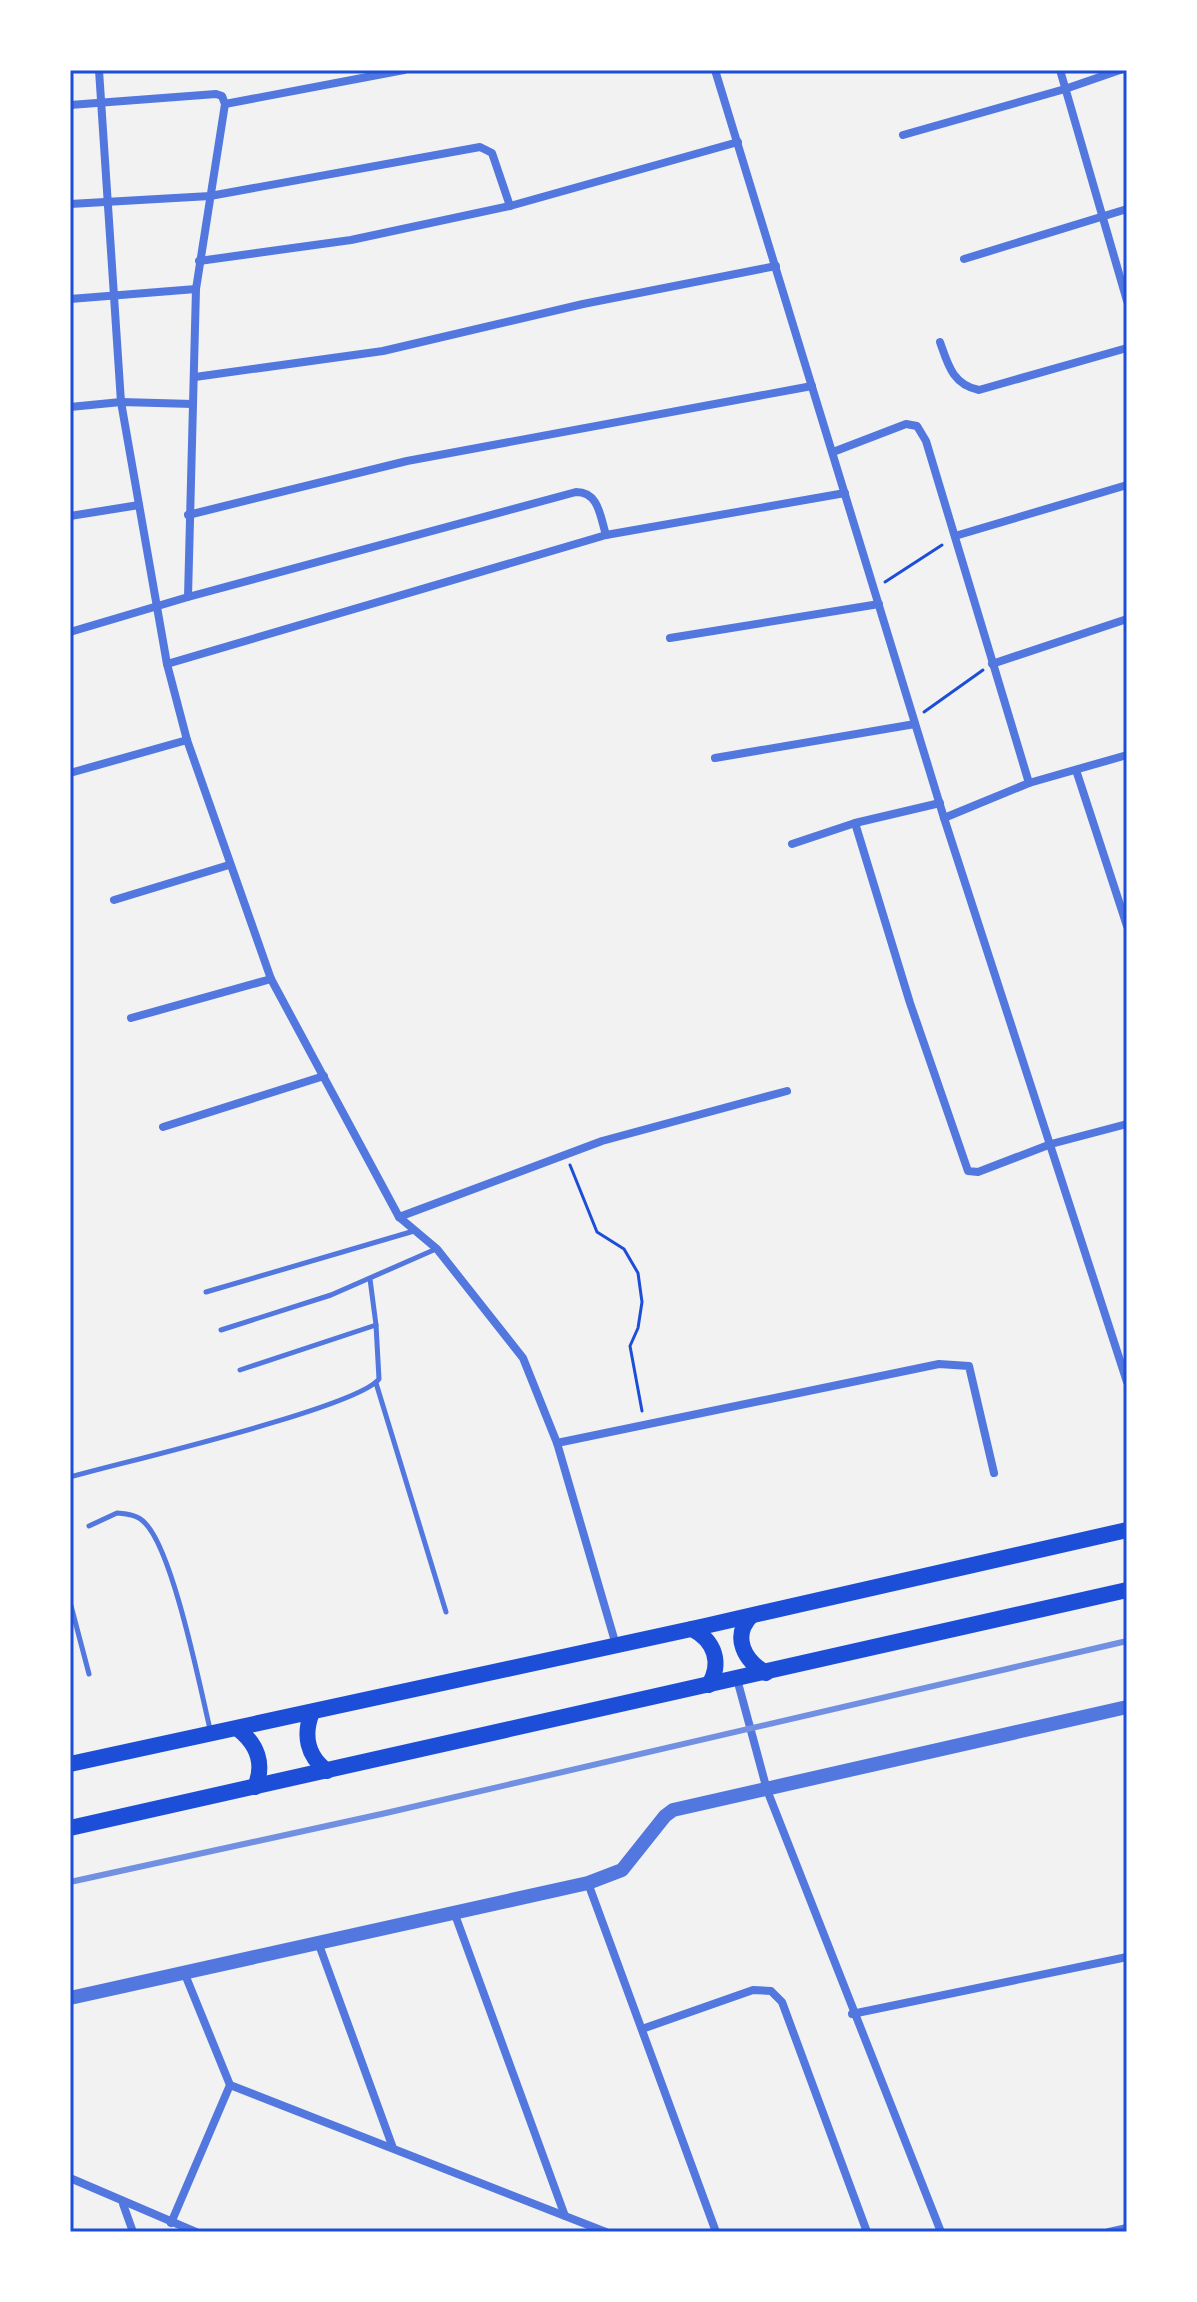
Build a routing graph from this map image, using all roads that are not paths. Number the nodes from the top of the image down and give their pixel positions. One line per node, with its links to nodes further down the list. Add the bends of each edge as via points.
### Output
1 (99, 70): 7 (street)
2 (404, 70): 8 (street)
3 (715, 70): 11 (street)
4 (1060, 70): 6 (street)
5 (1120, 70): 6 (street)
6 (1065, 89): 10 (street); 17 (street)
7 (101, 104): 8 (street, via 216,94); 9 (street); 13 (street)
8 (225, 104): 12 (street)
9 (70, 105)
10 (903, 135)
11 (738, 142): 15 (street); 20 (street)
12 (210, 196): 13 (street); 15 (street, via 480,147 492,153); 19 (street)
13 (107, 203): 14 (street); 22 (street)
14 (70, 204)
15 (510, 206): 19 (street, via 351,240)
16 (1127, 209): 17 (street)
17 (1103, 217): 18 (street); 24 (street)
18 (964, 259)
19 (199, 261): 21 (street)
20 (776, 266): 27 (street, via 383,351); 28 (street)
21 (196, 289): 22 (street); 27 (street)
22 (114, 295): 23 (street); 29 (street)
23 (70, 299)
24 (1127, 301)
25 (940, 342): 26 (street, via 954,377 979,390)
26 (1127, 348)
27 (195, 377): 30 (street)
28 (812, 386): 32 (street); 36 (street, via 407,461)
29 (121, 402): 30 (street); 31 (street); 35 (street)
30 (193, 404): 36 (street)
31 (70, 407)
32 (833, 452): 34 (street); 39 (street, via 906,424 917,426)
33 (1127, 485): 39 (street)
34 (845, 493): 38 (street); 41 (street)
35 (139, 505): 37 (street); 42 (street)
36 (188, 515): 40 (street)
37 (70, 516)
38 (606, 535): 40 (street, via 594,497 576,492); 46 (street)
39 (955, 536): 47 (street)
40 (188, 597): 42 (street)
41 (879, 604): 45 (street); 48 (street)
42 (157, 608): 44 (street); 46 (street)
43 (1127, 619): 47 (street)
44 (70, 632)
45 (670, 638)
46 (167, 664): 49 (street)
47 (992, 664): 54 (street)
48 (914, 721): 51 (street); 55 (street)
49 (187, 740): 53 (street); 59 (street)
50 (1127, 755): 52 (street)
51 (715, 758)
52 (1076, 770): 54 (street); 61 (street)
53 (70, 773)
54 (1029, 783): 56 (street)
55 (940, 803): 56 (street); 57 (street)
56 (944, 818): 68 (street)
57 (855, 823): 58 (street); 68 (street, via 968,1171 978,1172)
58 (792, 844)
59 (229, 865): 60 (street); 62 (street)
60 (114, 900)
61 (1127, 926)
62 (271, 979): 63 (street); 64 (street)
63 (131, 1018)
64 (324, 1076): 67 (street); 69 (street)
65 (787, 1091): 69 (street, via 566,1154)
66 (1127, 1124): 68 (street)
67 (163, 1127)
68 (1051, 1144): 77 (street)
69 (399, 1217): 70 (street)
70 (414, 1231): 71 (street); 73 (lane)
71 (437, 1249): 72 (lane); 79 (street, via 523,1358)
72 (370, 1279): 74 (lane); 75 (lane)
73 (206, 1292)
74 (376, 1325): 76 (lane); 78 (lane)
75 (221, 1330)
76 (240, 1370)
77 (1126, 1379)
78 (376, 1383): 81 (lane, via 257,1427); 86 (lane)
79 (557, 1443): 80 (street, via 939,1364 969,1366); 89 (street)
80 (994, 1473)
81 (70, 1477)
82 (89, 1526): 97 (lane, via 117,1513 143,1520 151,1530 173,1585)
83 (1127, 1530): 87 (main road)
84 (1127, 1590): 90 (main road)
85 (70, 1602): 91 (lane)
86 (446, 1612)
87 (751, 1616): 88 (main road); 90 (main road, via 742,1628 743,1651)
88 (692, 1629): 89 (main road); 93 (main road, via 705,1635 714,1650 716,1674)
89 (617, 1646): 95 (main road)
90 (766, 1673): 92 (main road)
91 (89, 1674)
92 (737, 1679): 93 (main road); 101 (street)
93 (709, 1685): 99 (main road)
94 (1127, 1707): 101 (street)
95 (312, 1712): 96 (main road); 99 (main road, via 309,1748)
96 (238, 1729): 97 (main road); 100 (main road, via 259,1758)
97 (211, 1734): 98 (main road)
98 (70, 1764)
99 (327, 1771): 100 (main road)
100 (255, 1787): 102 (main road)
101 (767, 1790): 103 (street, via 673,1810 622,1870); 109 (street)
102 (70, 1828)
103 (588, 1883): 104 (street); 110 (street)
104 (454, 1912): 105 (street); 115 (street)
105 (318, 1942): 107 (street); 112 (street)
106 (1127, 1957): 109 (street)
107 (184, 1972): 108 (street); 111 (street)
108 (70, 1998)
109 (852, 2014): 123 (street)
110 (642, 2029): 121 (street); 122 (street, via 753,1990 771,1991 782,2002)
111 (230, 2085): 112 (street); 116 (street)
112 (393, 2148): 115 (street)
113 (70, 2178): 114 (street)
114 (123, 2204): 116 (street); 118 (street)
115 (565, 2216): 120 (street)
116 (171, 2223): 119 (street)
117 (1127, 2228): 124 (street)
118 (133, 2232)
119 (196, 2232)
120 (606, 2232)
121 (716, 2232)
122 (867, 2232)
123 (941, 2232)
124 (1109, 2232)

